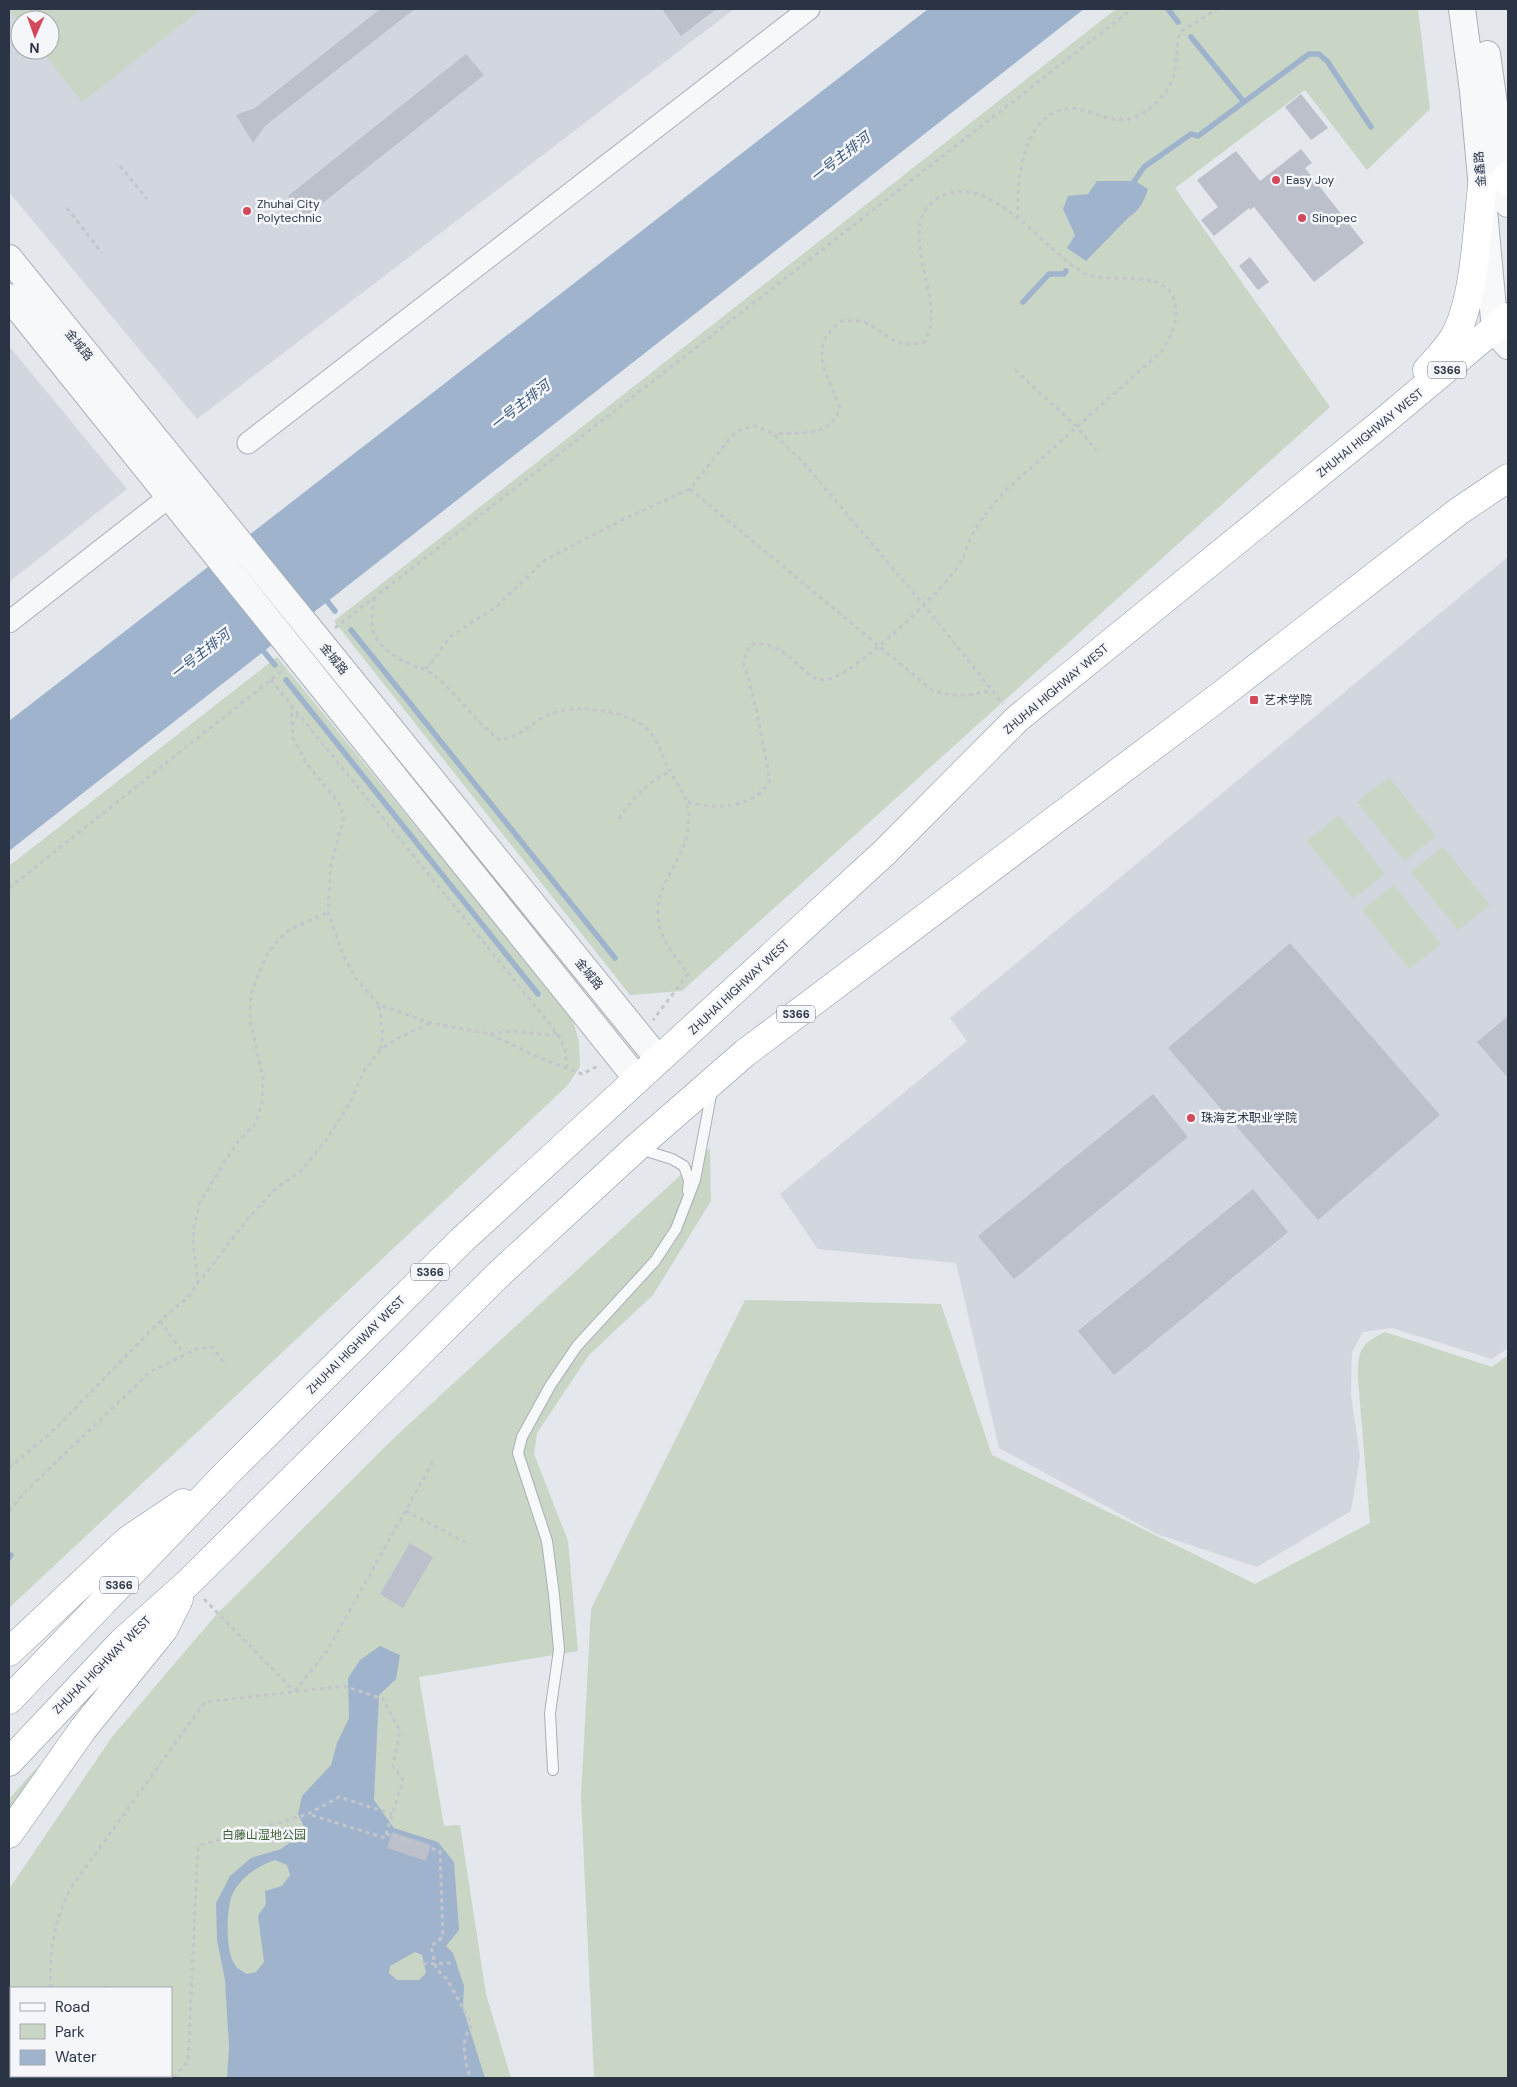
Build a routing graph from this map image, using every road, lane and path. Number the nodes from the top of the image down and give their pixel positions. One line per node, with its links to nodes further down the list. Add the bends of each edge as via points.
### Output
1 (809, 9): 20 (street)
2 (1132, 9): 27 (path)
3 (1217, 9): 11 (path, via 1180,32 1171,84 1160,99 1142,114 1119,120 1067,109 1046,118 1030,140 1020,166 1016,194)
4 (1462, 9): 7 (street, 金鑫路, via 1473,91)
5 (1480, 9): 7 (street, 金鑫路)
6 (120, 166): 8 (path)
7 (1499, 181): 9 (street, 金鑫路); 15 (street, 金鑫路); 17 (highway, via 1455,336)
8 (147, 199)
9 (1508, 204)
10 (67, 208): 12 (path, via 102,252)
11 (1018, 218): 18 (path, via 1084,273 1155,282 1170,292 1175,306 1176,321 1163,350); 19 (path, via 984,195 962,193 942,196 927,206 918,225 931,310 930,328 924,342 909,345 891,341 869,324 842,321 824,340 821,357 828,383 840,408 836,421 826,428)
12 (92, 241)
13 (9, 258): 25 (street, 金城路)
14 (9, 297): 25 (street, 金城路)
15 (1504, 331): 17 (highway, ZHUHAI HIGHWAY WEST / S366)
16 (1015, 370): 18 (path)
17 (1384, 421): 38 (highway, ZHUHAI HIGHWAY WEST / S366)
18 (1076, 426): 21 (path); 28 (path, via 1005,491 984,515 961,562)
19 (774, 434): 24 (path, via 756,426 741,429); 28 (path, via 803,462)
20 (248, 444)
21 (1096, 450)
22 (1508, 478): 26 (highway, ZHUHAI HIGHWAY WEST / S366)
23 (1508, 488): 26 (highway)
24 (690, 489): 31 (path); 33 (path, via 546,560 496,606 452,636)
25 (186, 504): 29 (street); 30 (street, 金城路, via 239,543); 32 (street, 金城路, via 218,558)
26 (1459, 511): 54 (highway, ZHUHAI HIGHWAY WEST / S366)
27 (374, 597): 30 (path); 33 (path, via 372,623 375,636 392,655)
28 (923, 604): 31 (path); 35 (path)
29 (9, 622)
30 (312, 631): 49 (street, 金城路)
31 (878, 646): 35 (path, via 933,691 951,696 971,696); 41 (path, via 839,676 823,680 814,677 776,646 765,642 753,644 746,651 744,663 770,780 764,790 753,798 719,806)
32 (291, 649): 34 (path); 55 (street, 金城路)
33 (426, 669): 40 (path, via 456,694 477,722 500,740 509,739 546,716 562,711 611,712 649,731)
34 (271, 680): 36 (path); 43 (path)
35 (991, 690): 38 (path)
36 (291, 705): 37 (path); 39 (path)
37 (299, 714): 39 (path); 47 (path)
38 (1017, 719): 51 (highway, ZHUHAI HIGHWAY WEST / S366, via 884,852)
39 (292, 725): 44 (path, via 293,738 307,764 339,802 344,817 331,863)
40 (670, 771): 41 (path); 42 (path, via 633,798)
41 (688, 802): 49 (path, via 688,830 665,880 658,906 659,925 668,947 688,974)
42 (619, 819)
43 (9, 888)
44 (328, 912): 45 (path, via 344,957 357,980); 58 (path, via 287,931 269,951 251,994 250,1020 263,1079 262,1103 256,1123 236,1144 200,1202 193,1243)
45 (379, 1005): 46 (path); 50 (path, via 383,1035)
46 (431, 1023): 48 (path); 50 (path)
47 (557, 1033): 48 (path); 52 (path, via 565,1048)
48 (490, 1034): 52 (path)
49 (640, 1036): 51 (street, 金城路)
50 (380, 1050): 58 (path, via 364,1071 350,1103 327,1139 301,1171 275,1189 246,1221)
51 (659, 1060): 55 (highway, ZHUHAI HIGHWAY WEST / S366)
52 (567, 1067): 53 (path)
53 (582, 1074)
54 (715, 1078): 56 (highway, ZHUHAI HIGHWAY WEST / S366); 57 (lane, via 695,1180)
55 (637, 1079): 64 (highway, ZHUHAI HIGHWAY WEST / S366, via 462,1240)
56 (636, 1148): 57 (lane, via 684,1166 689,1180); 68 (highway, ZHUHAI HIGHWAY WEST / S366, via 499,1274)
57 (688, 1197): 73 (lane, via 676,1229 655,1262 577,1346 522,1436 518,1453 547,1541 554,1594 558,1650 550,1713)
58 (198, 1285): 59 (path)
59 (160, 1321): 60 (path); 63 (path, via 53,1431)
60 (184, 1354): 61 (path, via 212,1347); 65 (path, via 150,1372 22,1494)
61 (226, 1365)
62 (435, 1458): 66 (path)
63 (9, 1468)
64 (229, 1471): 69 (highway, via 128,1540); 71 (highway, ZHUHAI HIGHWAY WEST / S366)
65 (9, 1511)
66 (406, 1511): 67 (path); 70 (path, via 327,1651)
67 (465, 1542)
68 (188, 1583): 70 (path); 72 (highway, ZHUHAI HIGHWAY WEST / S366, via 122,1642); 76 (highway, via 164,1629 83,1729)
69 (9, 1652)
70 (294, 1691): 75 (path, via 344,1686 384,1699 400,1731 393,1766 403,1780); 81 (path, via 205,1702 70,1889 55,1926)
71 (9, 1700)
72 (9, 1762)
73 (553, 1770)
74 (308, 1814): 75 (path, via 339,1797); 77 (path, via 385,1838); 82 (path, via 198,1846 188,2061)
75 (392, 1814): 77 (path)
76 (9, 1834)
77 (386, 1834): 80 (path, via 440,1851 443,1937 431,1946)
78 (454, 1963): 80 (path)
79 (423, 1964): 80 (path)
80 (435, 1964): 83 (path, via 471,2023 464,2058)
81 (51, 1987)
82 (174, 2078)
83 (470, 2078)

